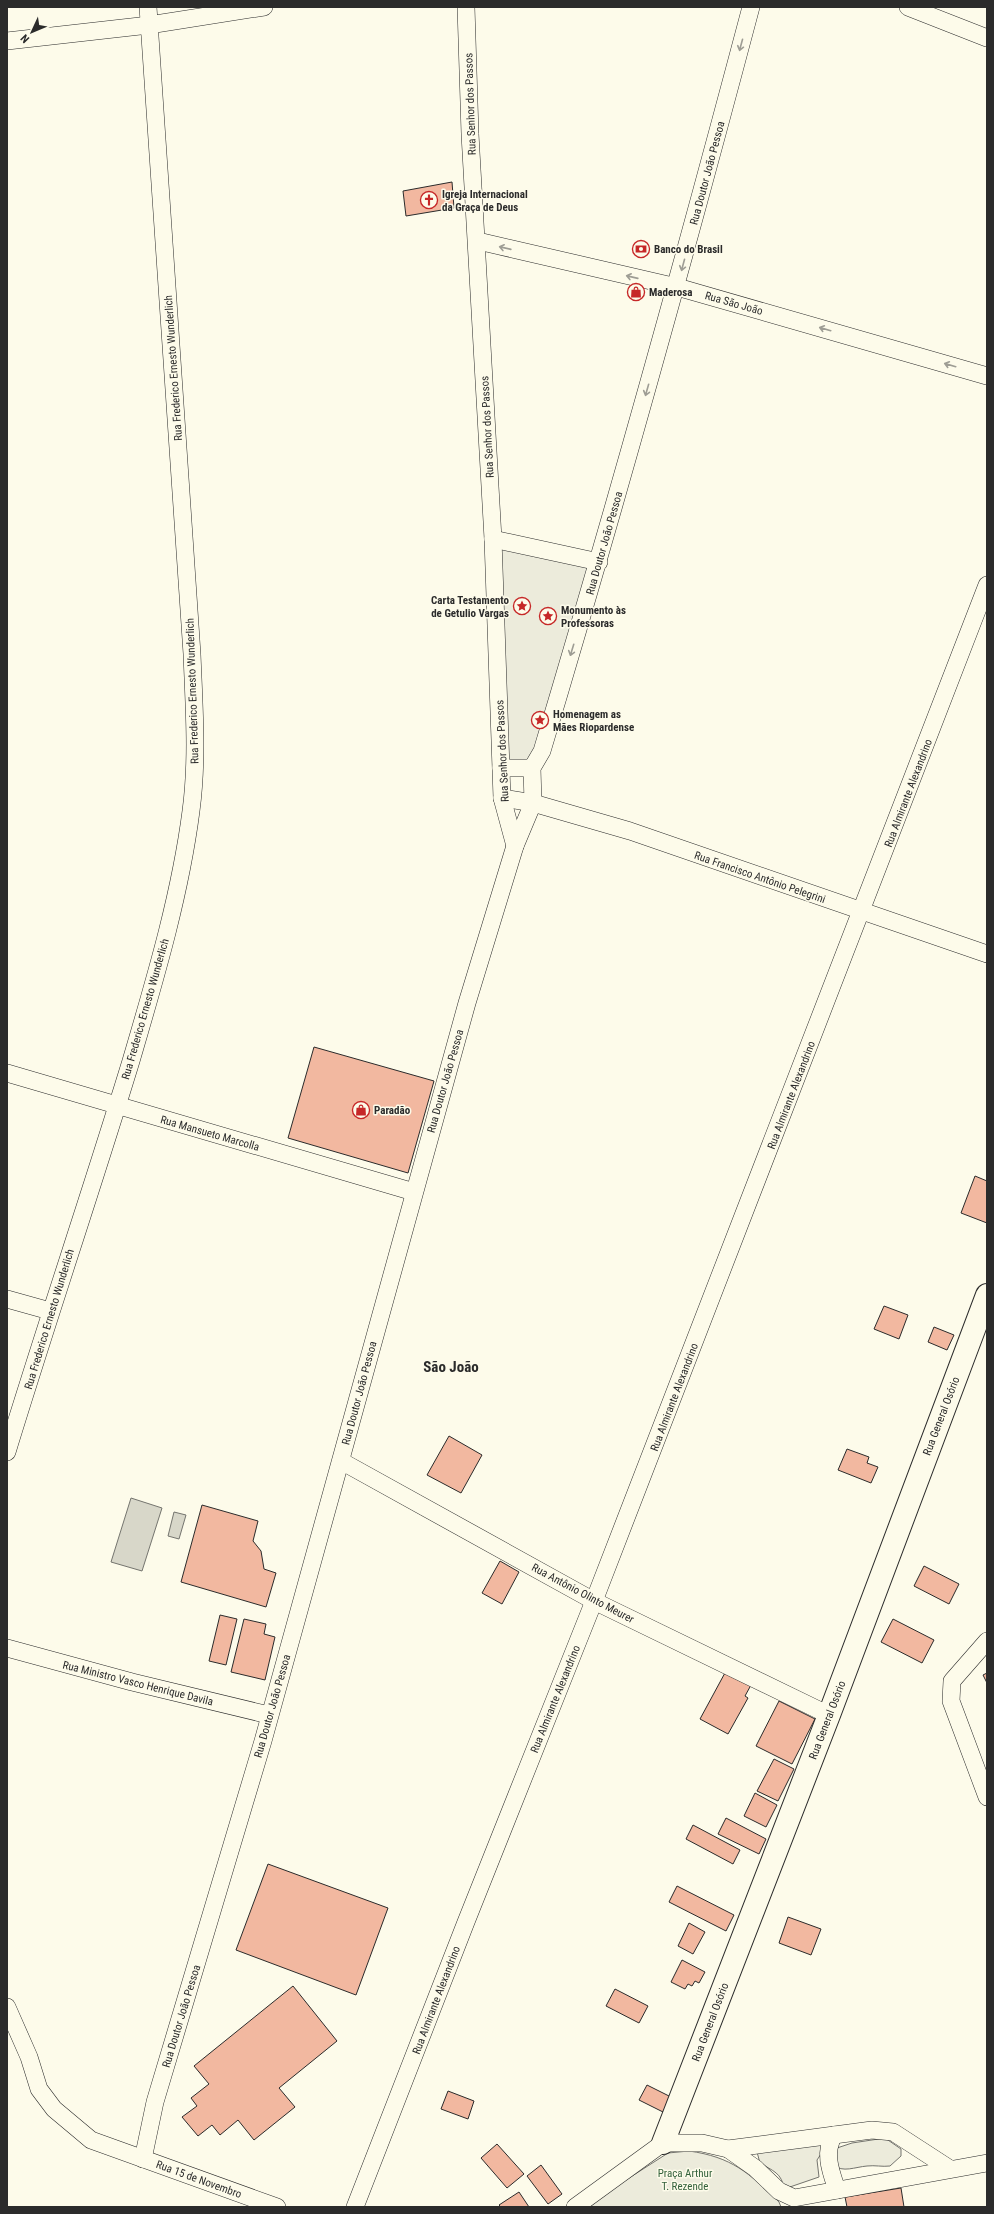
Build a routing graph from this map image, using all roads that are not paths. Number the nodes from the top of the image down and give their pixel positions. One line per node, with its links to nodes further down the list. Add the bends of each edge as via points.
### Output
1 (148, 7): 6 (street, Rua Frederico Ernesto Wunderlich)
2 (264, 7): 6 (street)
3 (466, 7): 9 (street, Rua Senhor dos Passos, via 470,134)
4 (751, 7): 10 (street, Rua Doutor João Pessoa, one-way to 10)
5 (908, 7): 7 (street)
6 (149, 25): 8 (street); 23 (street, Rua Frederico Ernesto Wunderlich, via 196,746 192,810 181,870 156,976)
7 (987, 38)
8 (7, 41)
9 (478, 242): 10 (street, Rua São João, one-way to 9); 12 (street, Rua Senhor dos Passos)
10 (677, 287): 11 (street, Rua São João, one-way to 10); 13 (street, Rua Doutor João Pessoa, one-way to 13)
11 (987, 376)
12 (493, 539): 13 (street); 15 (street, Rua Senhor dos Passos)
13 (599, 562): 16 (street, Rua Doutor João Pessoa, one-way to 16, via 542,751)
14 (987, 585): 20 (street, Rua Almirante Alexandrino)
15 (501, 768): 16 (street); 17 (street, Rua Senhor dos Passos)
16 (532, 768): 18 (street, Rua Doutor João Pessoa)
17 (502, 798): 18 (street, Rua Francisco Antônio Pelegrini); 19 (street, Rua Senhor dos Passos)
18 (533, 803): 19 (street, Rua Doutor João Pessoa); 20 (street, Rua Francisco Antônio Pelegrini, via 630,831)
19 (515, 846): 24 (street, Rua Doutor João Pessoa)
20 (862, 912): 21 (street, Rua Francisco Antônio Pelegrini); 30 (street, Rua Almirante Alexandrino)
21 (987, 954)
22 (7, 1073): 23 (street, Rua Mansueto Marcolla)
23 (117, 1106): 24 (street, Rua Mansueto Marcolla); 27 (street, Rua Frederico Ernesto Wunderlich)
24 (414, 1192): 29 (street, Rua Doutor João Pessoa)
25 (987, 1295): 34 (street, Rua General Osório)
26 (7, 1300): 27 (street)
27 (50, 1311): 28 (street, Rua Frederico Ernesto Wunderlich)
28 (7, 1452)
29 (341, 1461): 30 (street, Rua Antônio Olinto Meurer); 33 (street, Rua Doutor João Pessoa)
30 (594, 1601): 34 (street, Rua Antônio Olinto Meurer); 45 (street, Rua Almirante Alexandrino)
31 (987, 1641): 35 (street, via 952,1681 951,1701)
32 (7, 1648): 33 (street, Rua Ministro Vasco Henrique Davila)
33 (269, 1715): 40 (street, Rua Doutor João Pessoa, via 155,2102)
34 (829, 1715): 38 (street, Rua General Osório)
35 (987, 1797)
36 (7, 2007): 40 (street, Rua 15 de Novembro, via 39,2089 54,2109 91,2140)
37 (834, 2135): 39 (street); 42 (street, via 872,2130 893,2132); 43 (street, via 828,2153)
38 (663, 2143): 39 (street, via 702,2143); 46 (street)
39 (728, 2149): 43 (street, via 755,2168 779,2191 794,2198)
40 (143, 2159): 44 (street, Rua 15 de Novembro)
41 (987, 2163): 42 (street)
42 (950, 2169): 43 (street)
43 (837, 2190)
44 (277, 2207)
45 (355, 2207)
46 (575, 2207)

